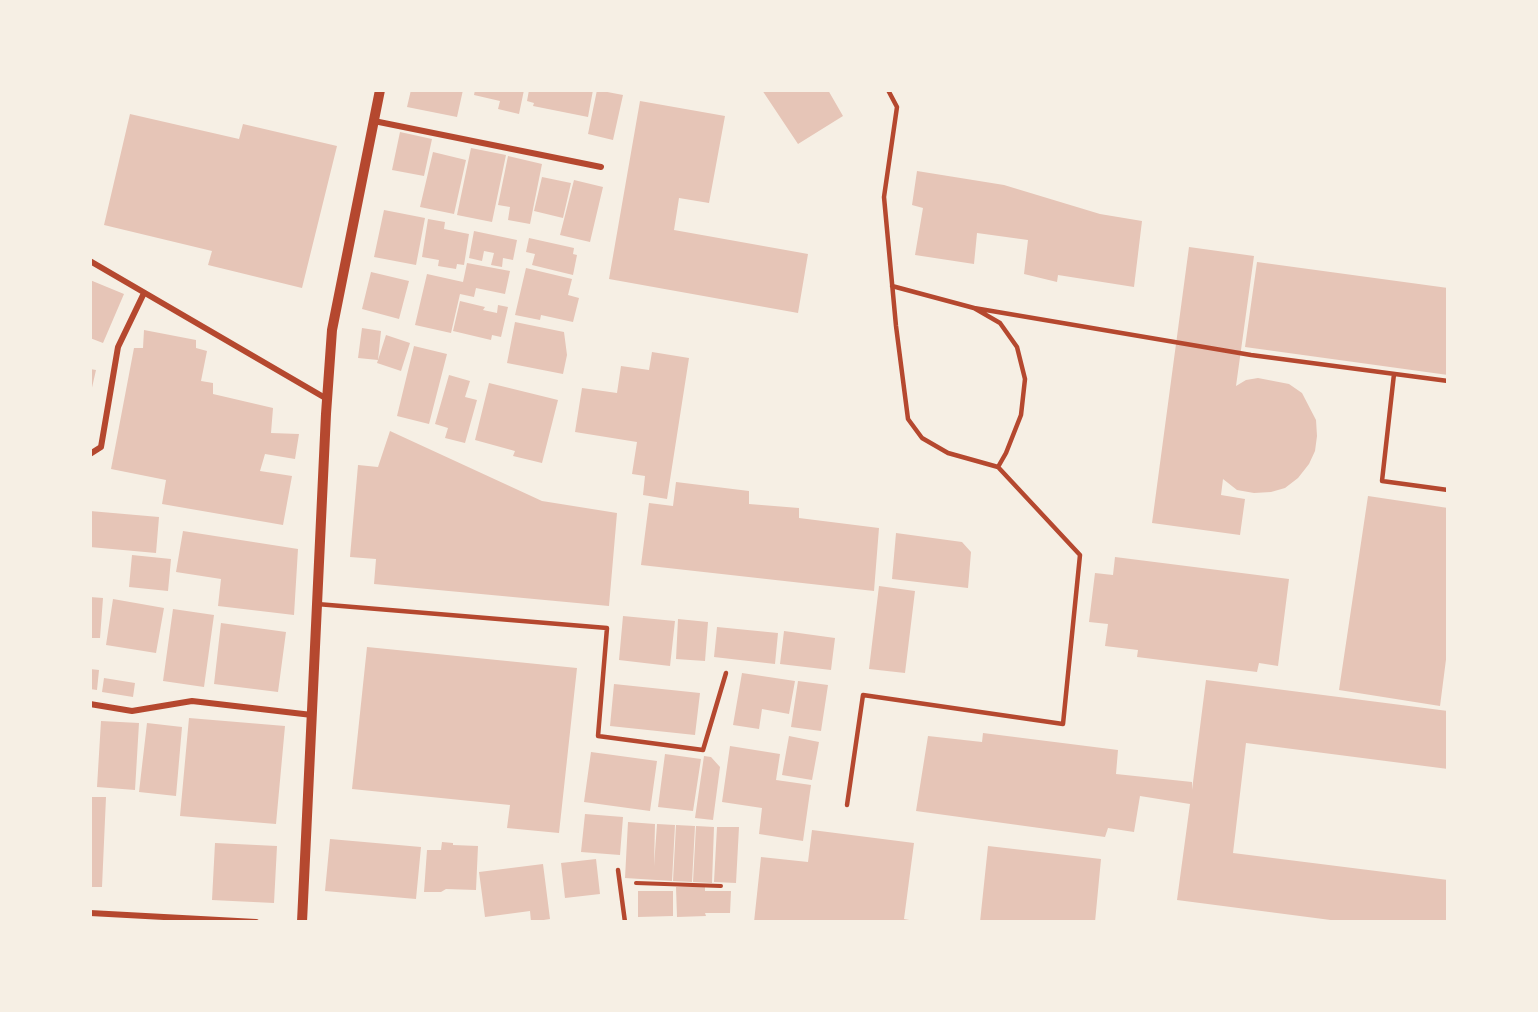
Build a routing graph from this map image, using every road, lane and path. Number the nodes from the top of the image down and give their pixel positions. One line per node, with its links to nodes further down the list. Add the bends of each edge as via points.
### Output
1 (380, 90): 3 (street)
2 (888, 90): 6 (lane, via 897,107 884,197)
3 (374, 121): 4 (street); 11 (street, via 332,330)
4 (601, 167)
5 (90, 261): 7 (street)
6 (892, 286): 8 (lane); 13 (lane, via 908,419 922,438 948,453)
7 (144, 293): 11 (street); 12 (street, via 118,347 101,447)
8 (974, 308): 9 (lane, via 1251,355); 13 (lane, via 1000,323 1017,346 1025,379 1021,415)
9 (1394, 374): 10 (lane); 14 (lane, via 1382,481)
10 (1448, 381)
11 (327, 399): 15 (street)
12 (90, 454)
13 (998, 467): 19 (lane, via 1080,555 1063,724 863,695)
14 (1448, 490)
15 (317, 604): 16 (lane, via 608,628 598,736 703,750); 18 (street)
16 (726, 674)
17 (90, 704): 18 (street, via 132,711 192,701)
18 (312, 715): 26 (street)
19 (848, 805)
20 (618, 870): 21 (lane)
21 (620, 883): 22 (path); 27 (lane)
22 (721, 886)
23 (90, 912): 24 (street)
24 (131, 918): 25 (street)
25 (256, 922)
26 (302, 922)
27 (625, 922)

